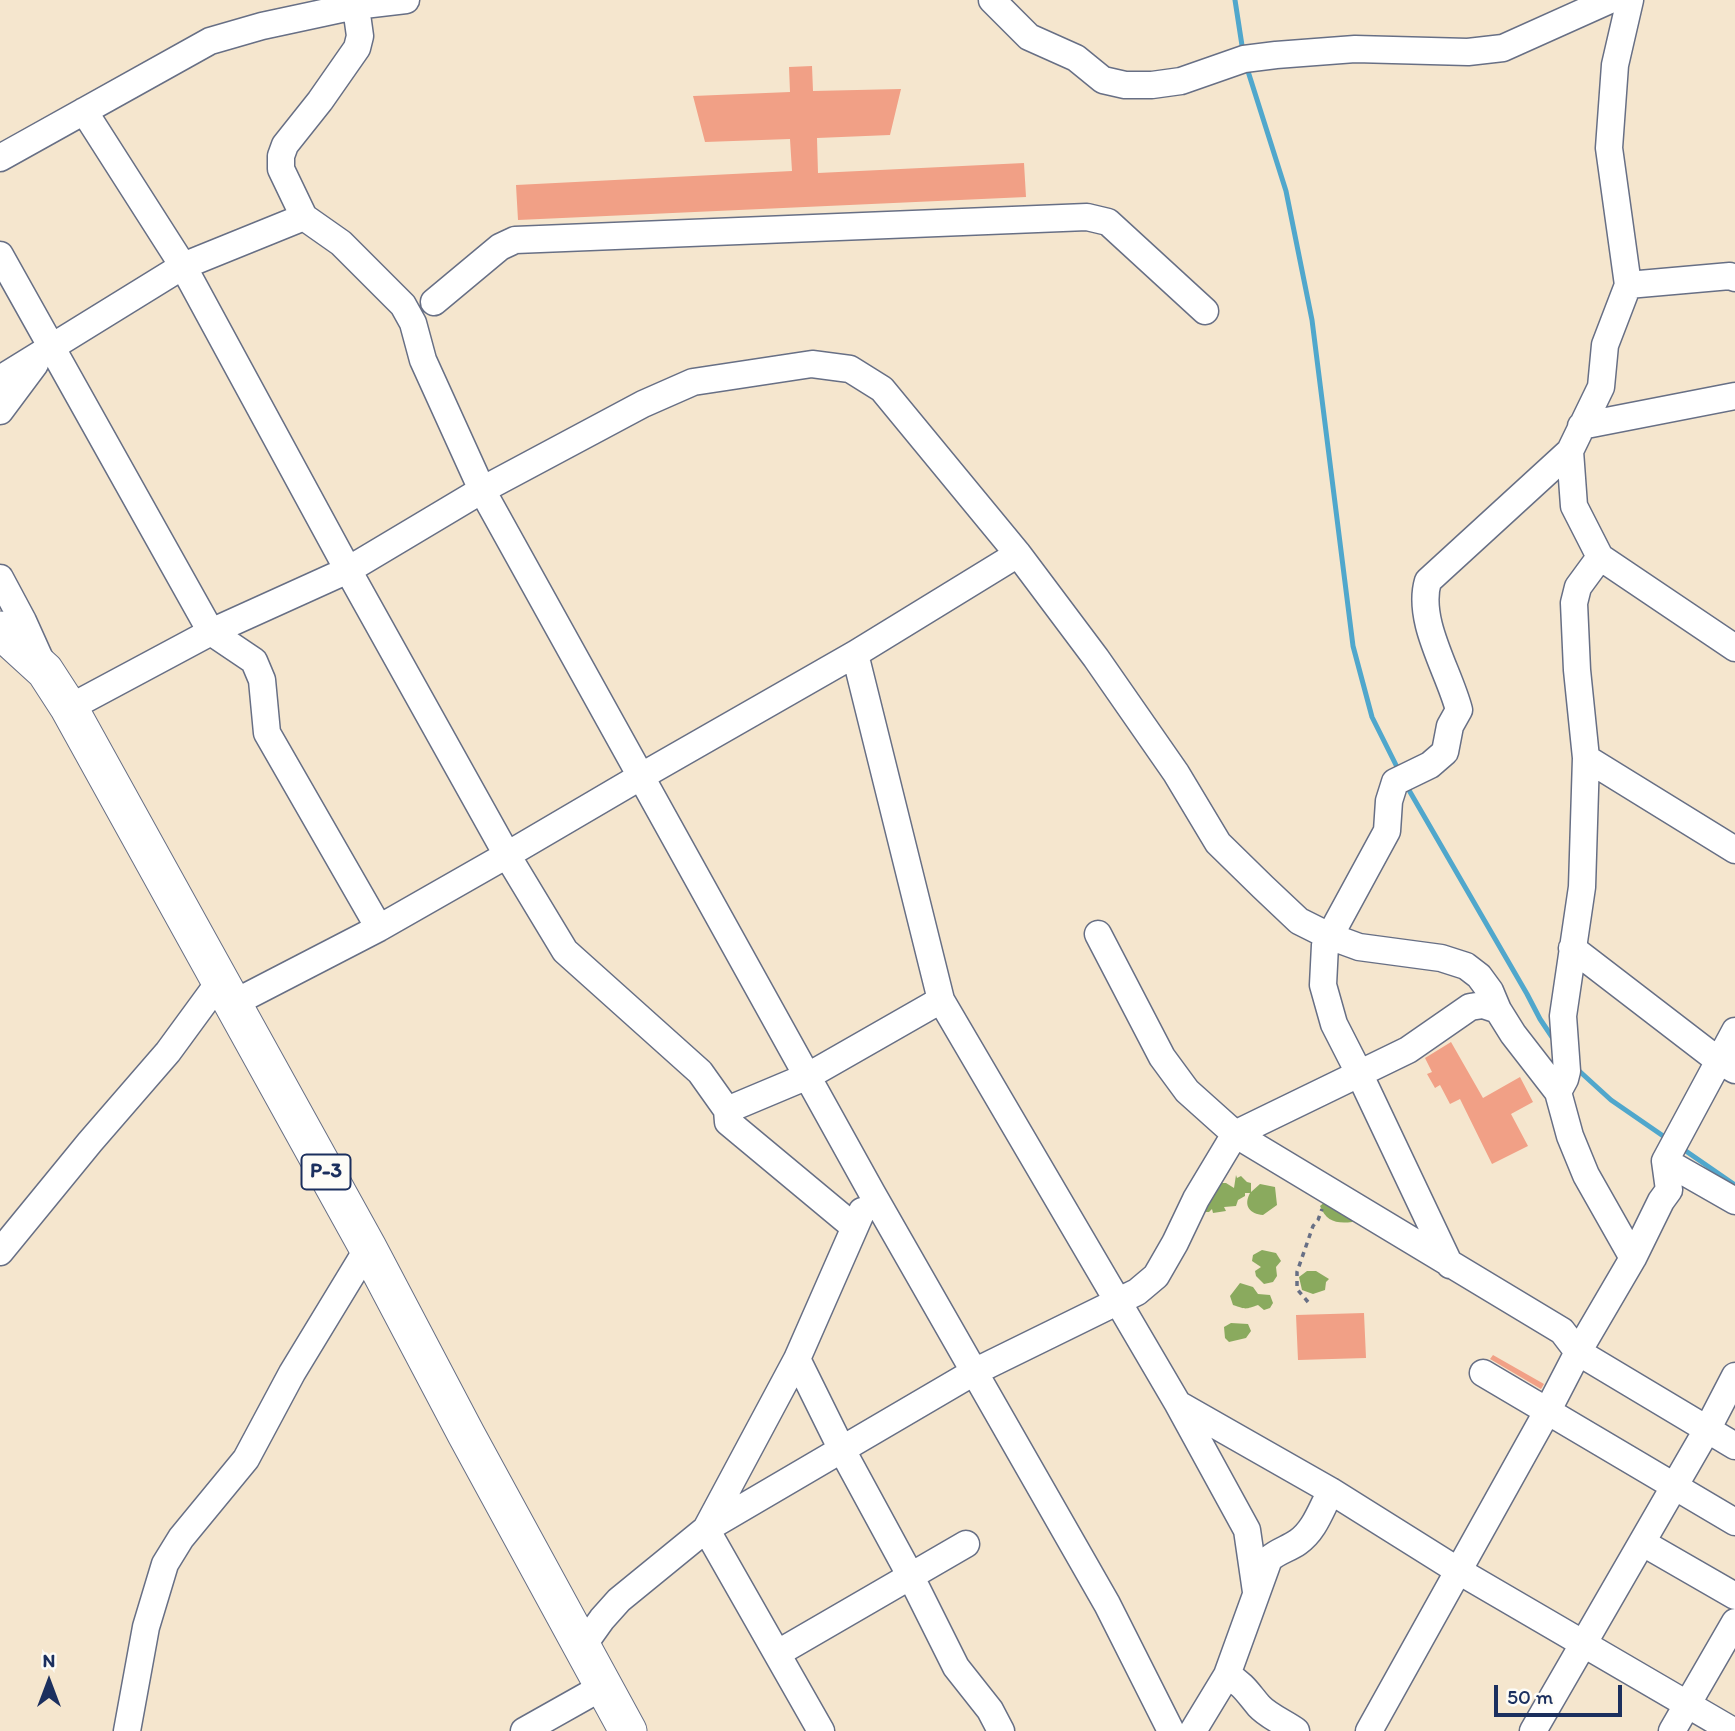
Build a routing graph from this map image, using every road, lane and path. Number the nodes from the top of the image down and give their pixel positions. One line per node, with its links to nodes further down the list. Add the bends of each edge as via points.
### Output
1 (406, 0): 5 (street)
2 (992, 0): 3 (street, via 1029,37 1076,58 1102,80 1125,85 1181,81 1244,59 1276,55 1355,49 1468,52 1503,48)
3 (1610, 0)
4 (1630, 0): 12 (street, via 1615,65 1609,148)
5 (355, 3): 6 (street, via 211,41); 8 (street, via 360,36 357,48 281,156 281,170)
6 (84, 111): 7 (street); 10 (street)
7 (0, 158)
8 (304, 217): 10 (street); 14 (street, via 341,243)
9 (0, 255): 17 (street)
10 (183, 266): 17 (street); 26 (street)
11 (1735, 278): 12 (street)
12 (1628, 285): 21 (street, via 1605,345 1601,387)
13 (434, 302): 14 (street); 15 (street, via 500,247 515,240 1087,217 1108,222); 16 (street)
14 (402, 305): 16 (street)
15 (1205, 311)
16 (417, 337): 23 (street)
17 (50, 346): 18 (street); 20 (street); 29 (street)
18 (0, 379)
19 (1735, 397): 21 (street)
20 (0, 411)
21 (1581, 426): 22 (street)
22 (1570, 451): 25 (street, via 1574,506); 40 (street, via 1428,582 1423,596 1436,652 1459,710 1445,752 1395,782 1387,831)
23 (482, 490): 24 (street, via 693,382 812,364 850,369 882,389); 26 (street); 35 (street)
24 (1018, 554): 31 (street); 40 (street, via 1104,668 1218,843 1299,921)
25 (1600, 557): 30 (street); 34 (street, via 1578,587 1574,603)
26 (348, 570): 29 (street); 37 (street)
27 (0, 578): 32 (street)
28 (0, 630): 32 (highway, P-3)
29 (211, 632): 33 (street); 38 (street, via 254,661 262,680 267,733)
30 (1735, 648)
31 (855, 654): 35 (street); 43 (street)
32 (45, 671): 33 (highway, P-3)
33 (69, 708): 42 (highway, P-3)
34 (1586, 758): 36 (street); 41 (street, via 1582,887)
35 (640, 777): 37 (street); 48 (street)
36 (1735, 850)
37 (507, 855): 38 (street); 50 (street, via 565,951 699,1072)
38 (379, 928): 42 (street)
39 (1098, 934): 51 (street, via 1162,1057 1187,1091)
40 (1329, 936): 44 (street, via 1359,947 1441,958 1466,966 1490,991); 47 (street, via 1324,985 1334,1024)
41 (1572, 948): 46 (street); 49 (street, via 1563,1016 1567,1071)
42 (226, 993): 57 (highway, P-3); 58 (street, via 168,1052)
43 (941, 1000): 48 (street); 62 (street)
44 (1498, 1010): 47 (street, via 1470,1007 1408,1050); 49 (street)
45 (1735, 1031): 46 (street)
46 (1727, 1065): 52 (street)
47 (1359, 1073): 51 (street); 60 (street)
48 (808, 1076): 50 (street); 53 (street)
49 (1558, 1092): 59 (street, via 1586,1175)
50 (727, 1110): 56 (street, via 728,1122 738,1132)
51 (1235, 1134): 54 (street); 62 (street, via 1156,1276)
52 (1665, 1161): 55 (street); 59 (street, via 1669,1190)
53 (872, 1192): 56 (street); 65 (street)
54 (1330, 1192): 60 (street); 61 (path, via 1297,1272 1297,1290)
55 (1735, 1201)
56 (853, 1226): 64 (street)
57 (368, 1248): 85 (highway, P-3); 90 (street, via 246,1459 165,1564 146,1627)
58 (0, 1252)
59 (1633, 1258): 63 (street)
60 (1450, 1265): 63 (street, via 1562,1331)
61 (1308, 1302)
62 (1117, 1303): 65 (street); 68 (street)
63 (1578, 1352): 69 (street); 70 (street)
64 (797, 1359): 72 (street); 76 (street)
65 (974, 1372): 72 (street); 95 (street, via 1107,1604)
66 (1483, 1373): 69 (street)
67 (1735, 1376): 70 (street)
68 (1178, 1404): 74 (street); 81 (street, via 1247,1530)
69 (1548, 1410): 73 (street); 79 (street)
70 (1708, 1428): 71 (street); 73 (street)
71 (1735, 1446)
72 (841, 1448): 76 (street); 80 (street)
73 (1674, 1485): 75 (street); 77 (street)
74 (1331, 1491): 79 (street); 81 (street, via 1311,1531 1269,1559)
75 (1735, 1522)
76 (706, 1529): 85 (street, via 619,1600); 86 (street)
77 (1643, 1543): 82 (street); 84 (street)
78 (966, 1544): 80 (street)
79 (1457, 1570): 84 (street); 98 (street)
80 (910, 1574): 86 (street); 94 (street, via 956,1667)
81 (1256, 1592): 87 (street)
82 (1735, 1597)
83 (1735, 1622): 89 (street)
84 (1583, 1643): 89 (street); 99 (street)
85 (582, 1647): 88 (highway, P-3)
86 (778, 1653): 93 (street)
87 (1227, 1675): 96 (street); 97 (street, via 1245,1687 1260,1707)
88 (604, 1686): 91 (street); 92 (highway, P-3)
89 (1688, 1704): 100 (street); 101 (street)
90 (127, 1731)
91 (524, 1731)
92 (628, 1731)
93 (821, 1731)
94 (1001, 1731)
95 (1171, 1731)
96 (1193, 1731)
97 (1296, 1731)
98 (1369, 1731)
99 (1533, 1731)
100 (1672, 1731)
101 (1733, 1731)

